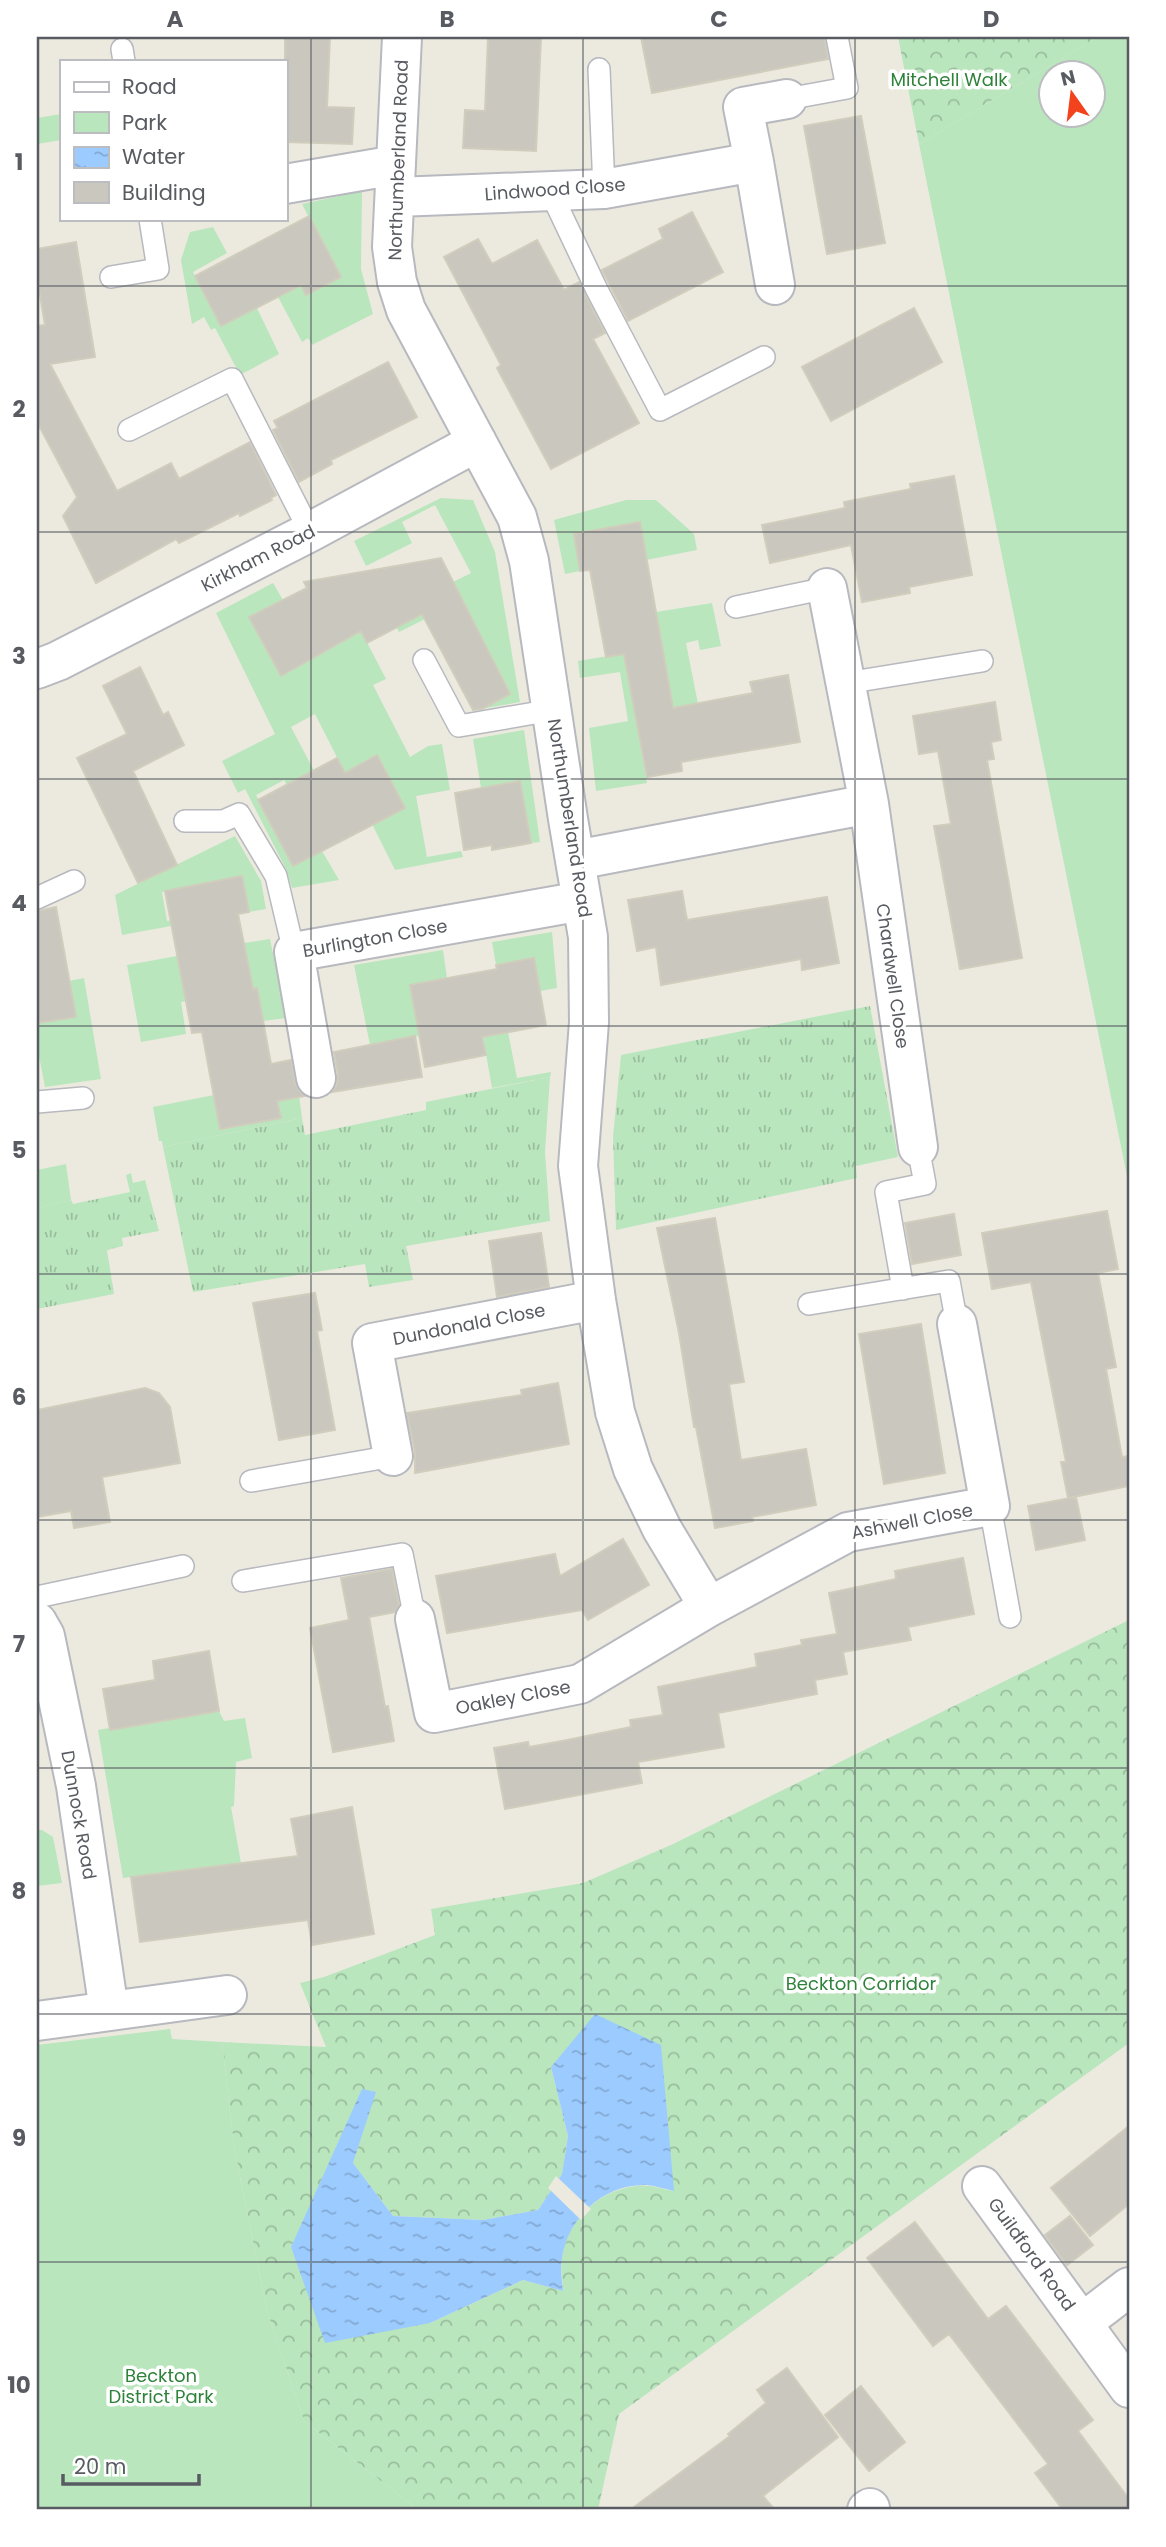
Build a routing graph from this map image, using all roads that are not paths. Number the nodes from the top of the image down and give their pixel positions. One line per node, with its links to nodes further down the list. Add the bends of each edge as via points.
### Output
1 (402, 37): 6 (street, Northumberland Road)
2 (837, 37): 4 (lane, via 847,88)
3 (600, 69): 8 (lane)
4 (787, 99): 5 (street, via 743,107)
5 (754, 162): 8 (street, Lindwood Close); 12 (street)
6 (396, 181): 7 (street, Lindwood Close); 9 (street, Lindwood Close); 15 (street, Northumberland Road, via 393,247 397,282 406,310)
7 (287, 184)
8 (604, 189): 9 (street, Lindwood Close)
9 (550, 191): 13 (lane, via 660,410)
10 (150, 220): 11 (lane, via 158,269)
11 (111, 277)
12 (775, 285)
13 (764, 357)
14 (129, 430): 16 (lane, via 232,379)
15 (477, 442): 16 (street, Kirkham Road); 23 (street, Northumberland Road, via 517,517 529,561)
16 (310, 532): 21 (street, Kirkham Road)
17 (827, 588): 18 (lane); 22 (street, Chardwell Close)
18 (736, 607)
19 (424, 660): 23 (lane, via 459,726)
20 (982, 661): 22 (lane)
21 (37, 669)
22 (846, 684): 24 (street, Chardwell Close)
23 (552, 709): 26 (street, Northumberland Road)
24 (869, 804): 26 (street); 34 (street, Chardwell Close)
25 (185, 821): 30 (lane, via 223,821 239,814 276,876)
26 (576, 860): 29 (street, Northumberland Road)
27 (74, 881): 28 (lane)
28 (37, 898)
29 (582, 901): 30 (street, Burlington Close); 36 (street, Northumberland Road, via 588,937 589,1022 578,1166)
30 (294, 952): 31 (street, Burlington Close)
31 (316, 1078)
32 (83, 1098): 33 (lane)
33 (37, 1102)
34 (918, 1147): 35 (lane, via 925,1184 886,1192)
35 (904, 1289): 37 (lane); 38 (lane, via 949,1280)
36 (596, 1300): 39 (street, Dundonald Close, via 372,1343); 45 (street, Northumberland Road, via 615,1412 633,1469 662,1529)
37 (809, 1304)
38 (957, 1324): 41 (street, Ashwell Close)
39 (393, 1456): 40 (lane)
40 (251, 1481)
41 (990, 1506): 45 (street, Ashwell Close, via 848,1532); 46 (lane)
42 (183, 1566): 44 (lane)
43 (243, 1581): 47 (lane, via 402,1554)
44 (37, 1597)
45 (709, 1607): 47 (street, Oakley Close, via 580,1684 434,1713)
46 (1010, 1617)
47 (415, 1619)
48 (40, 1632): 50 (street, Dunnock Road, via 76,1786)
49 (227, 1995): 50 (street)
50 (109, 2011): 51 (street)
51 (37, 2021)
52 (982, 2186): 54 (street, Guildford Road)
53 (1129, 2287): 54 (street, Guildford Road)
54 (1082, 2322): 55 (street, Guildford Road)
55 (1129, 2388)

